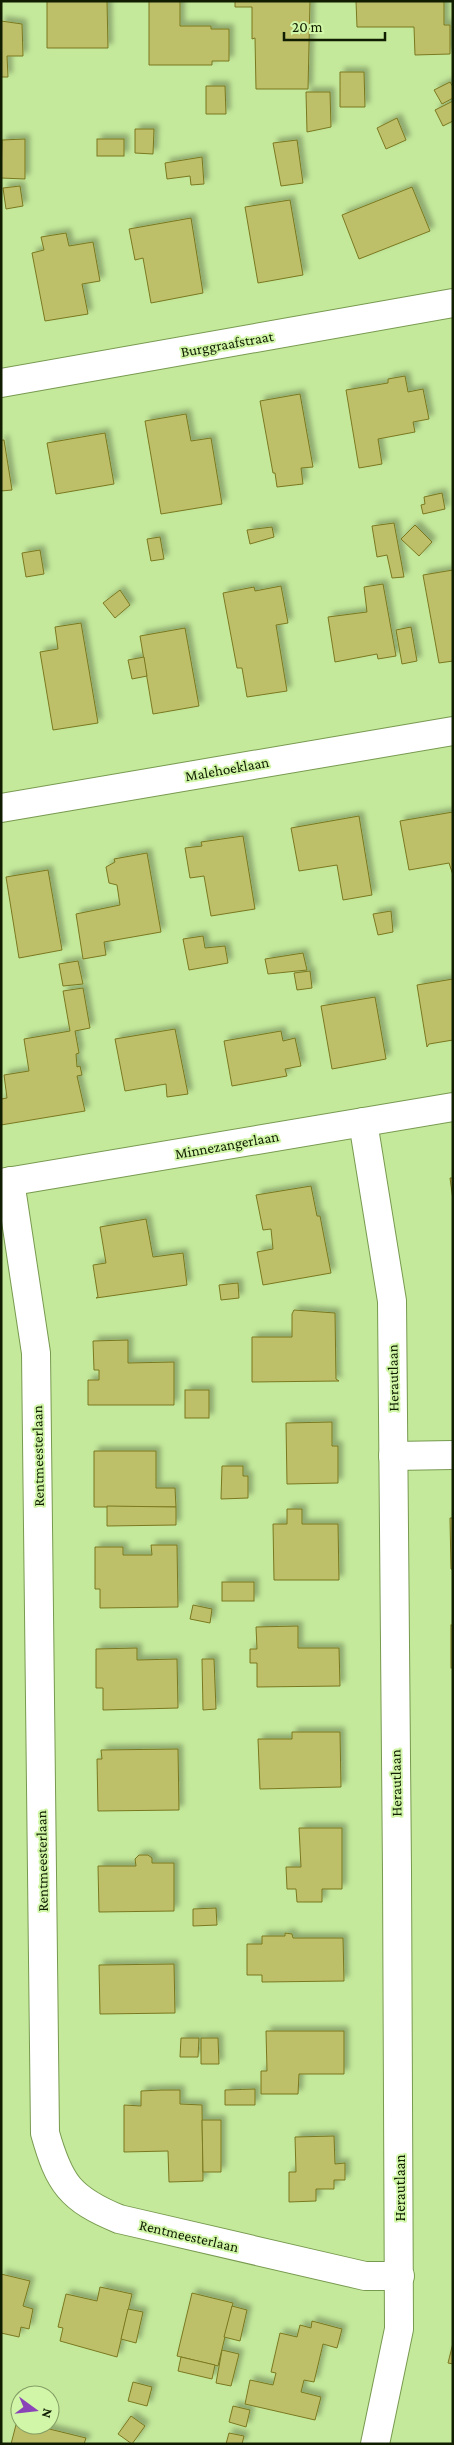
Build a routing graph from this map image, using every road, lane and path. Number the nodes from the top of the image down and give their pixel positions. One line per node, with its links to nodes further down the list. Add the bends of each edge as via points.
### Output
1 (453, 303): 2 (street, Burggraafstraat)
2 (1, 384)
3 (453, 731): 4 (street, Malehoeklaan)
4 (1, 808)
5 (453, 1107): 6 (street, Minnezangerlaan)
6 (363, 1122): 7 (street, Minnezangerlaan); 9 (street, Herautlaan, via 392,1301)
7 (6, 1182): 10 (street, Rentmeesterlaan, via 36,1353 45,2133 54,2163 62,2180 77,2196 93,2209 119,2219 365,2276)
8 (453, 1455): 9 (street)
9 (394, 1456): 10 (street, Herautlaan)
10 (400, 2276): 11 (street, Herautlaan, via 399,2329)
11 (375, 2444)

